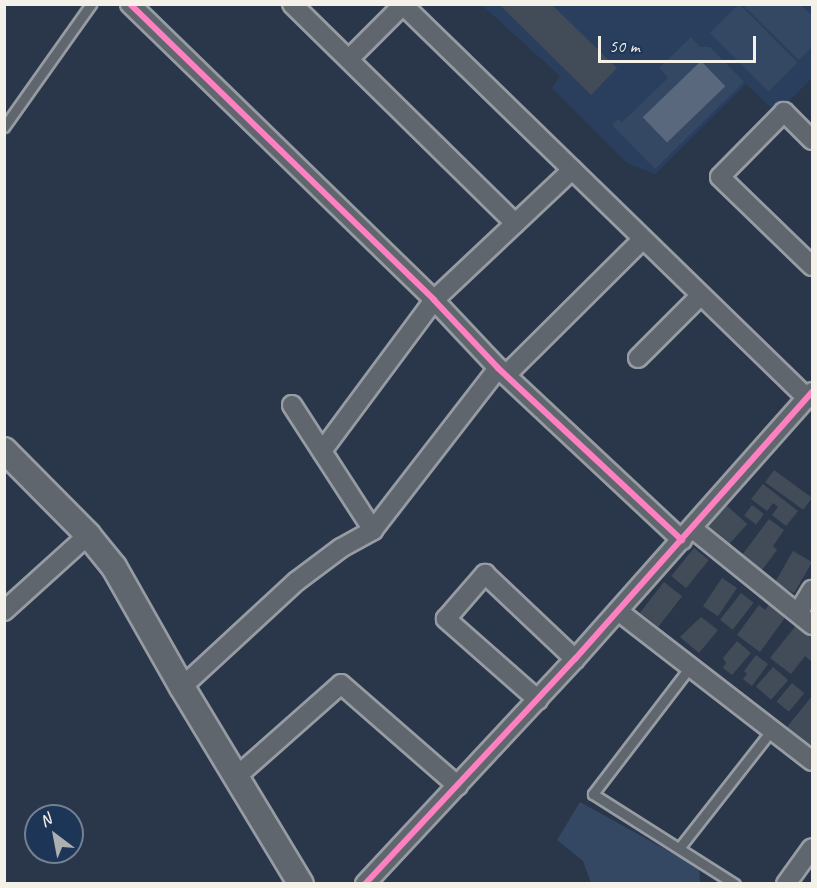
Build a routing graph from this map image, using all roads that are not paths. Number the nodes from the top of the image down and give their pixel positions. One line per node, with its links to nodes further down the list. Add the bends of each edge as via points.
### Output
1 (91, 4): 6 (lane)
2 (130, 4): 13 (street)
3 (292, 4): 5 (street)
4 (403, 5): 5 (street); 8 (street)
5 (349, 59): 9 (street)
6 (4, 127)
7 (813, 140): 11 (street, via 784,112 720,177)
8 (572, 170): 9 (street); 10 (street)
9 (515, 223): 13 (street)
10 (643, 239): 12 (street); 15 (street)
11 (813, 266)
12 (701, 295): 14 (street); 16 (street)
13 (434, 300): 15 (street); 19 (street)
14 (638, 358)
15 (502, 372): 20 (street); 22 (street)
16 (810, 395): 22 (street)
17 (292, 405): 19 (street)
18 (4, 450): 21 (street)
19 (322, 451): 20 (street)
20 (374, 530): 29 (street, via 341,548 297,581)
21 (88, 535): 24 (street); 29 (street, via 114,567)
22 (688, 535): 25 (street); 26 (street)
23 (813, 590): 26 (street)
24 (4, 611)
25 (618, 611): 27 (street); 28 (street)
26 (805, 619)
27 (575, 660): 30 (street); 30 (street, via 485,574 446,619)
28 (690, 667): 31 (street); 35 (lane, via 592,794)
29 (182, 687): 33 (street)
30 (538, 700): 34 (street)
31 (771, 731): 32 (street); 35 (lane)
32 (813, 761)
33 (236, 777): 34 (street, via 341,684); 37 (street)
34 (458, 786): 38 (street)
35 (680, 847): 39 (lane)
36 (813, 848): 40 (street)
37 (301, 884)
38 (364, 884)
39 (735, 884)
40 (786, 884)

